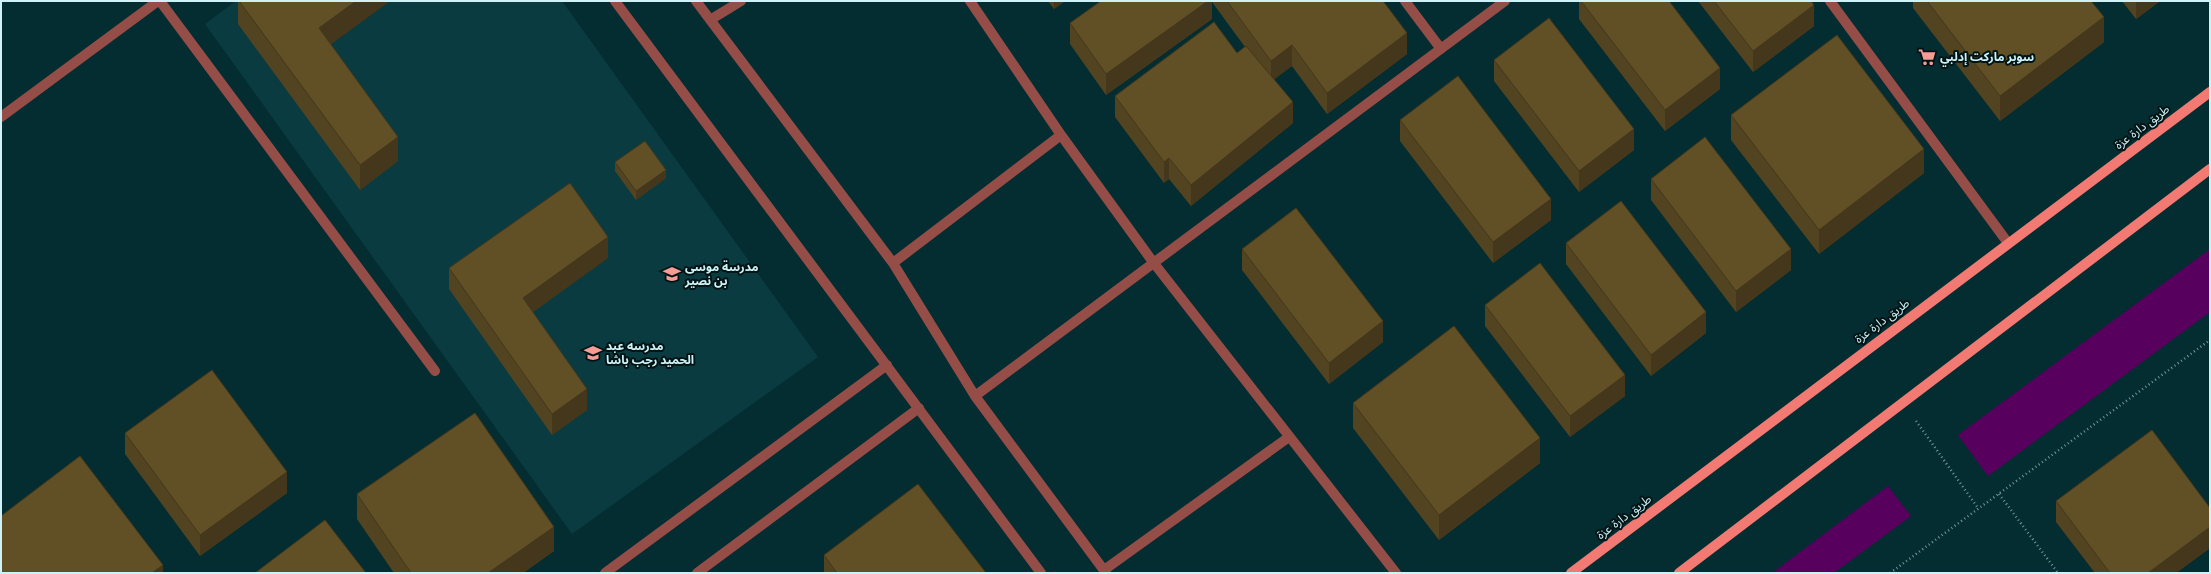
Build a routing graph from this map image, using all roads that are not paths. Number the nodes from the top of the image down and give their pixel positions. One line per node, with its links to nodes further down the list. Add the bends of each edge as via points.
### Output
1 (159, 1): 12 (street); 19 (street)
2 (615, 1): 18 (street)
3 (696, 1): 9 (street)
4 (741, 1): 9 (street)
5 (970, 1): 13 (street)
6 (1405, 1): 10 (street)
7 (1505, 1): 10 (street)
8 (1830, 1): 15 (street)
9 (710, 20): 16 (street)
10 (1441, 49): 17 (street)
11 (2210, 92): 15 (main road, طريق دارة عزة)
12 (1, 117)
13 (1061, 135): 16 (street); 17 (street)
14 (2210, 169): 29 (main road)
15 (2008, 243): 28 (main road, طريق دارة عزة)
16 (893, 262): 20 (street)
17 (1154, 262): 20 (street); 22 (street)
18 (887, 365): 21 (street); 24 (street)
19 (435, 371)
20 (975, 396): 23 (street)
21 (919, 408): 25 (street); 26 (street)
22 (1289, 437): 23 (street); 27 (street)
23 (1105, 571)
24 (605, 573)
25 (698, 573)
26 (1041, 573)
27 (1396, 573)
28 (1571, 573)
29 (1679, 573)

